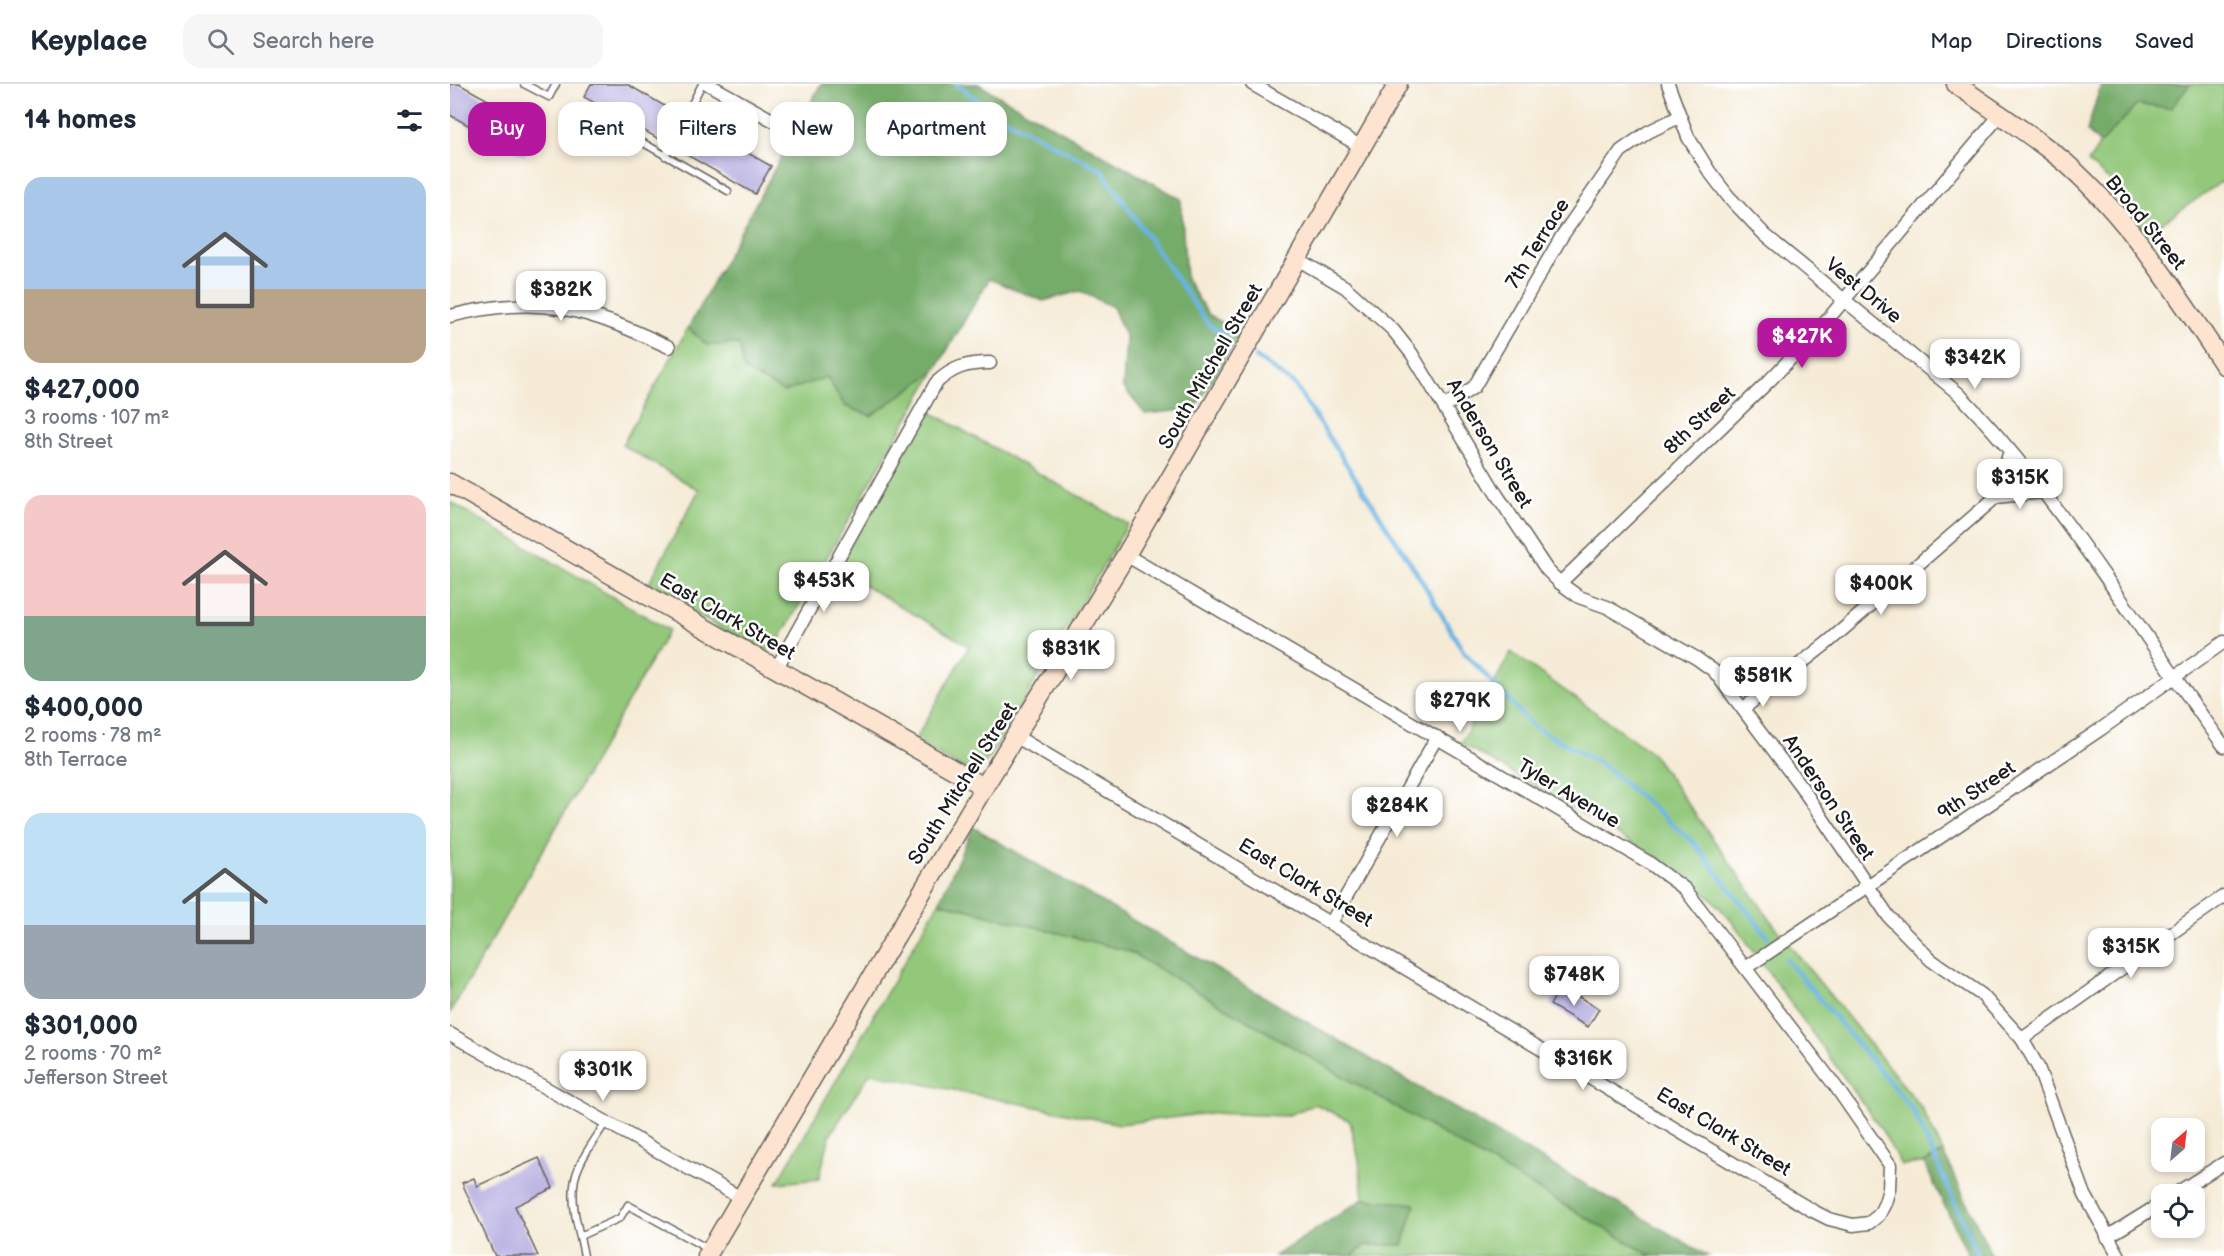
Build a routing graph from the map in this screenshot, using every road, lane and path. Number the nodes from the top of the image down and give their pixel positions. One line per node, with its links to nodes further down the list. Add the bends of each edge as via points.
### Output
1 (524, 84): 2 (lane, via 549,97)
2 (556, 84)
3 (702, 84): 9 (lane)
4 (708, 84): 12 (street)
5 (1252, 84): 13 (street)
6 (1398, 84): 13 (street, South Mitchell Street)
7 (1668, 84): 11 (street, Vest Drive)
8 (1956, 84): 10 (street, Broad Street)
9 (693, 102)
10 (2000, 115): 17 (street, 8th Street); 21 (street, Broad Street, via 2066,163 2107,204)
11 (1680, 117): 17 (street, Vest Drive, via 1708,171 1728,196 1765,235); 22 (street, 7th Terrace, via 1621,151 1562,236 1474,387)
12 (770, 119)
13 (1362, 147): 16 (street, South Mitchell Street)
14 (665, 156): 15 (lane)
15 (728, 191)
16 (1299, 260): 22 (street, Anderson Street, via 1345,287 1393,330); 27 (street, South Mitchell Street)
17 (1845, 299): 23 (street, Vest Drive, via 1959,394); 28 (street, 8th Street, via 1769,381)
18 (450, 316): 19 (street, via 510,305 567,308)
19 (669, 346)
20 (990, 363): 30 (street, via 968,363 949,371 936,383)
21 (2224, 365)
22 (1445, 406): 28 (street, Anderson Street, via 1497,495 1547,570)
23 (2010, 451): 25 (street, Vest Drive); 26 (street)
24 (450, 483): 30 (street, East Clark Street)
25 (2042, 492): 26 (street); 31 (street, Vest Drive)
26 (1995, 497): 32 (street, via 1827,643)
27 (1126, 555): 33 (street, South Mitchell Street); 34 (street, Tyler Avenue)
28 (1560, 583): 32 (street, Anderson Street, via 1579,597 1607,607 1696,658 1714,671)
29 (2224, 642): 31 (street, 9th Street)
30 (776, 669): 36 (street, East Clark Street)
31 (2173, 678): 35 (street, Vest Drive); 37 (street, 9th Street)
32 (1744, 708): 37 (street, Anderson Street)
33 (1017, 737): 36 (street, South Mitchell Street); 39 (street, East Clark Street)
34 (1437, 737): 39 (street); 40 (street, Tyler Avenue, via 1648,862 1685,890)
35 (2224, 746)
36 (984, 787): 46 (street, South Mitchell Street)
37 (1867, 887): 40 (street, 9th Street); 42 (street, Anderson Street, via 1931,960 1982,995)
38 (2224, 896): 42 (street)
39 (1331, 923): 40 (street, East Clark Street, via 1813,1211 1853,1225 1869,1223 1885,1203 1890,1166)
40 (1747, 967)
41 (450, 1034): 43 (street)
42 (2022, 1039): 49 (street, Anderson Street, via 2038,1067 2085,1195)
43 (606, 1121): 46 (street); 48 (lane, via 574,1183)
44 (2224, 1163): 45 (street)
45 (2191, 1184)
46 (741, 1198): 50 (street, South Mitchell Street)
47 (2151, 1210): 49 (street)
48 (580, 1236): 50 (lane, via 620,1218 628,1205); 51 (lane)
49 (2107, 1237): 52 (street, Anderson Street)
50 (709, 1253)
51 (584, 1256)
52 (2118, 1256)

